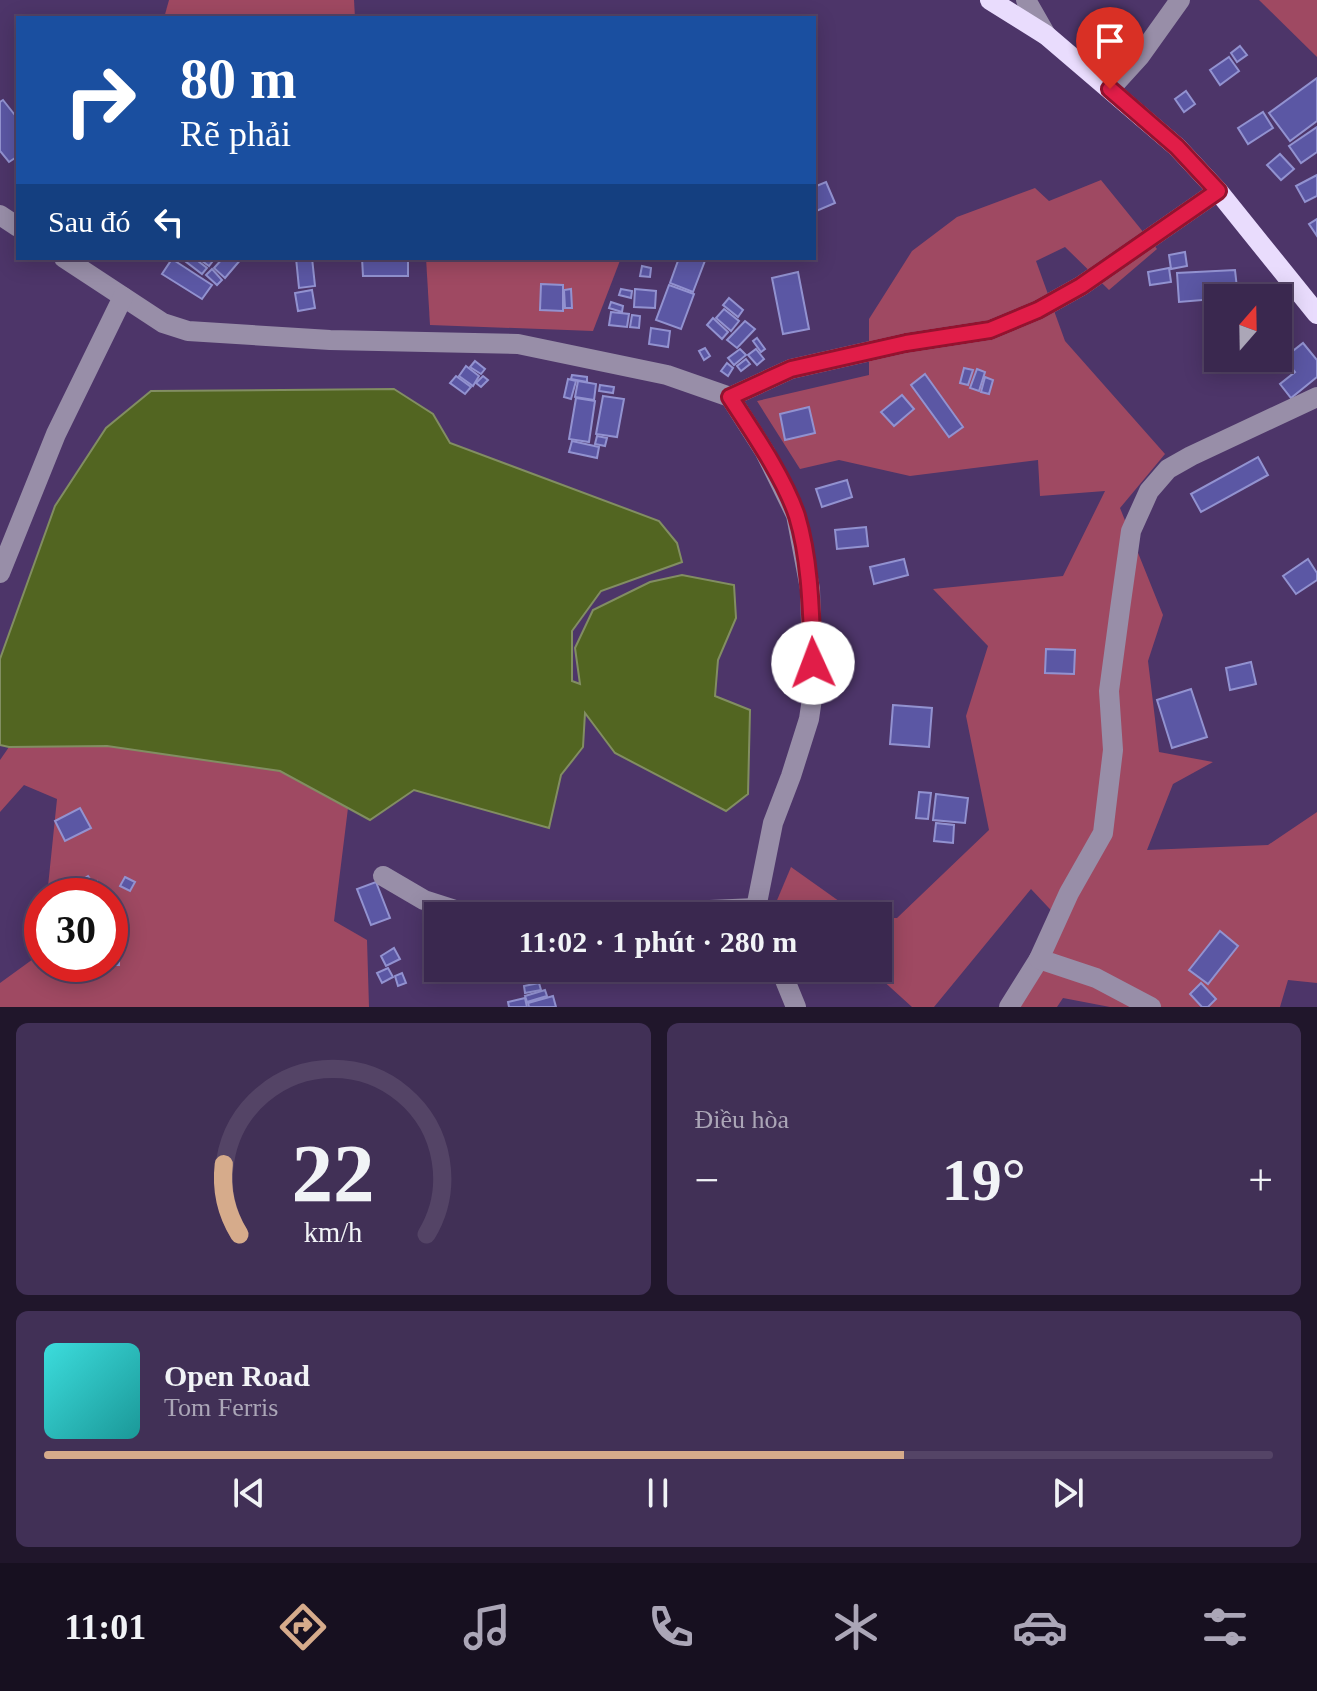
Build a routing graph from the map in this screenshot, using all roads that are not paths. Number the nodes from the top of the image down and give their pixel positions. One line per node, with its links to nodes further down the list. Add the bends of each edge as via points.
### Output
1 (990, 0): 4 (main road)
2 (1026, 0): 4 (street)
3 (1180, 0): 5 (street)
4 (1046, 35): 5 (main road)
5 (1110, 89): 6 (main road)
6 (1218, 191): 9 (main road); 10 (street, via 1038,310 990,330 791,369)
7 (67, 260): 8 (street)
8 (123, 297): 10 (street, via 163,323 188,331 518,344 667,375); 12 (street, via 56,434)
9 (1317, 314)
10 (730, 397): 15 (street, via 796,515 810,589 809,719 773,823)
11 (1317, 397): 16 (street, via 1191,456 1168,469 1149,491 1131,531 1120,609 1109,691 1113,750 1103,833)
12 (0, 573)
13 (383, 876): 14 (street)
14 (430, 902)
15 (760, 902)
16 (1039, 959): 19 (street); 20 (street, via 1096,978)
17 (786, 982): 18 (street)
18 (796, 1007)
19 (1009, 1007)
20 (1151, 1007)

